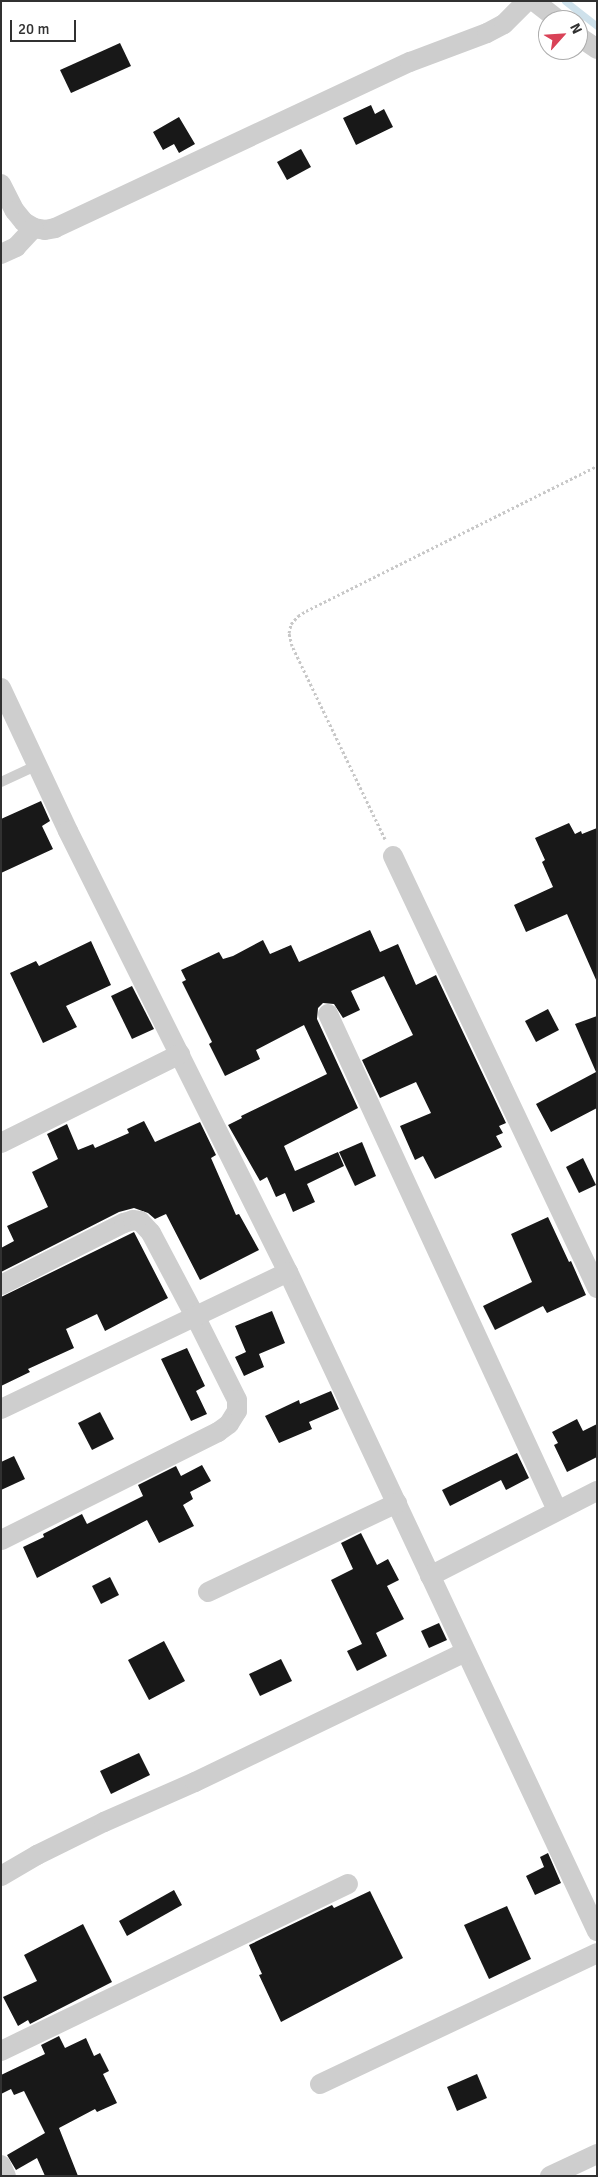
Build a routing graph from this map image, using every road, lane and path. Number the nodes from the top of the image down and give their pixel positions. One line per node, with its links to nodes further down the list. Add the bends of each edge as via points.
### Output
1 (527, 1): 5 (street, via 504,24 488,33 400,66 55,228)
2 (534, 1): 3 (street)
3 (545, 10)
4 (1, 184): 5 (street, via 15,211)
5 (34, 228): 6 (street, via 16,247)
6 (1, 254)
7 (597, 466): 11 (path, via 306,611 291,624 292,646)
8 (1, 688): 9 (street)
9 (37, 764): 10 (lane); 13 (street)
10 (1, 782)
11 (393, 856): 17 (street)
12 (328, 1014): 22 (street)
13 (180, 1054): 14 (street); 15 (street)
14 (1, 1143)
15 (288, 1272): 18 (street); 21 (street)
16 (1, 1286): 18 (street, via 124,1223 140,1221 151,1233)
17 (597, 1288)
18 (195, 1316): 19 (street); 23 (street, via 237,1400 237,1411 229,1424 202,1441)
19 (1, 1409)
20 (597, 1491): 22 (street)
21 (397, 1503): 24 (street); 25 (street)
22 (558, 1510): 24 (street)
23 (1, 1540)
24 (430, 1576): 26 (street)
25 (208, 1592)
26 (466, 1652): 27 (street, via 104,1822); 29 (street)
27 (1, 1876)
28 (348, 1884): 31 (street)
29 (597, 1931)
30 (597, 1953): 32 (street)
31 (1, 2051)
32 (320, 2084)
33 (597, 2154): 36 (street)
34 (1, 2165): 35 (street)
35 (6, 2176)
36 (550, 2176)

